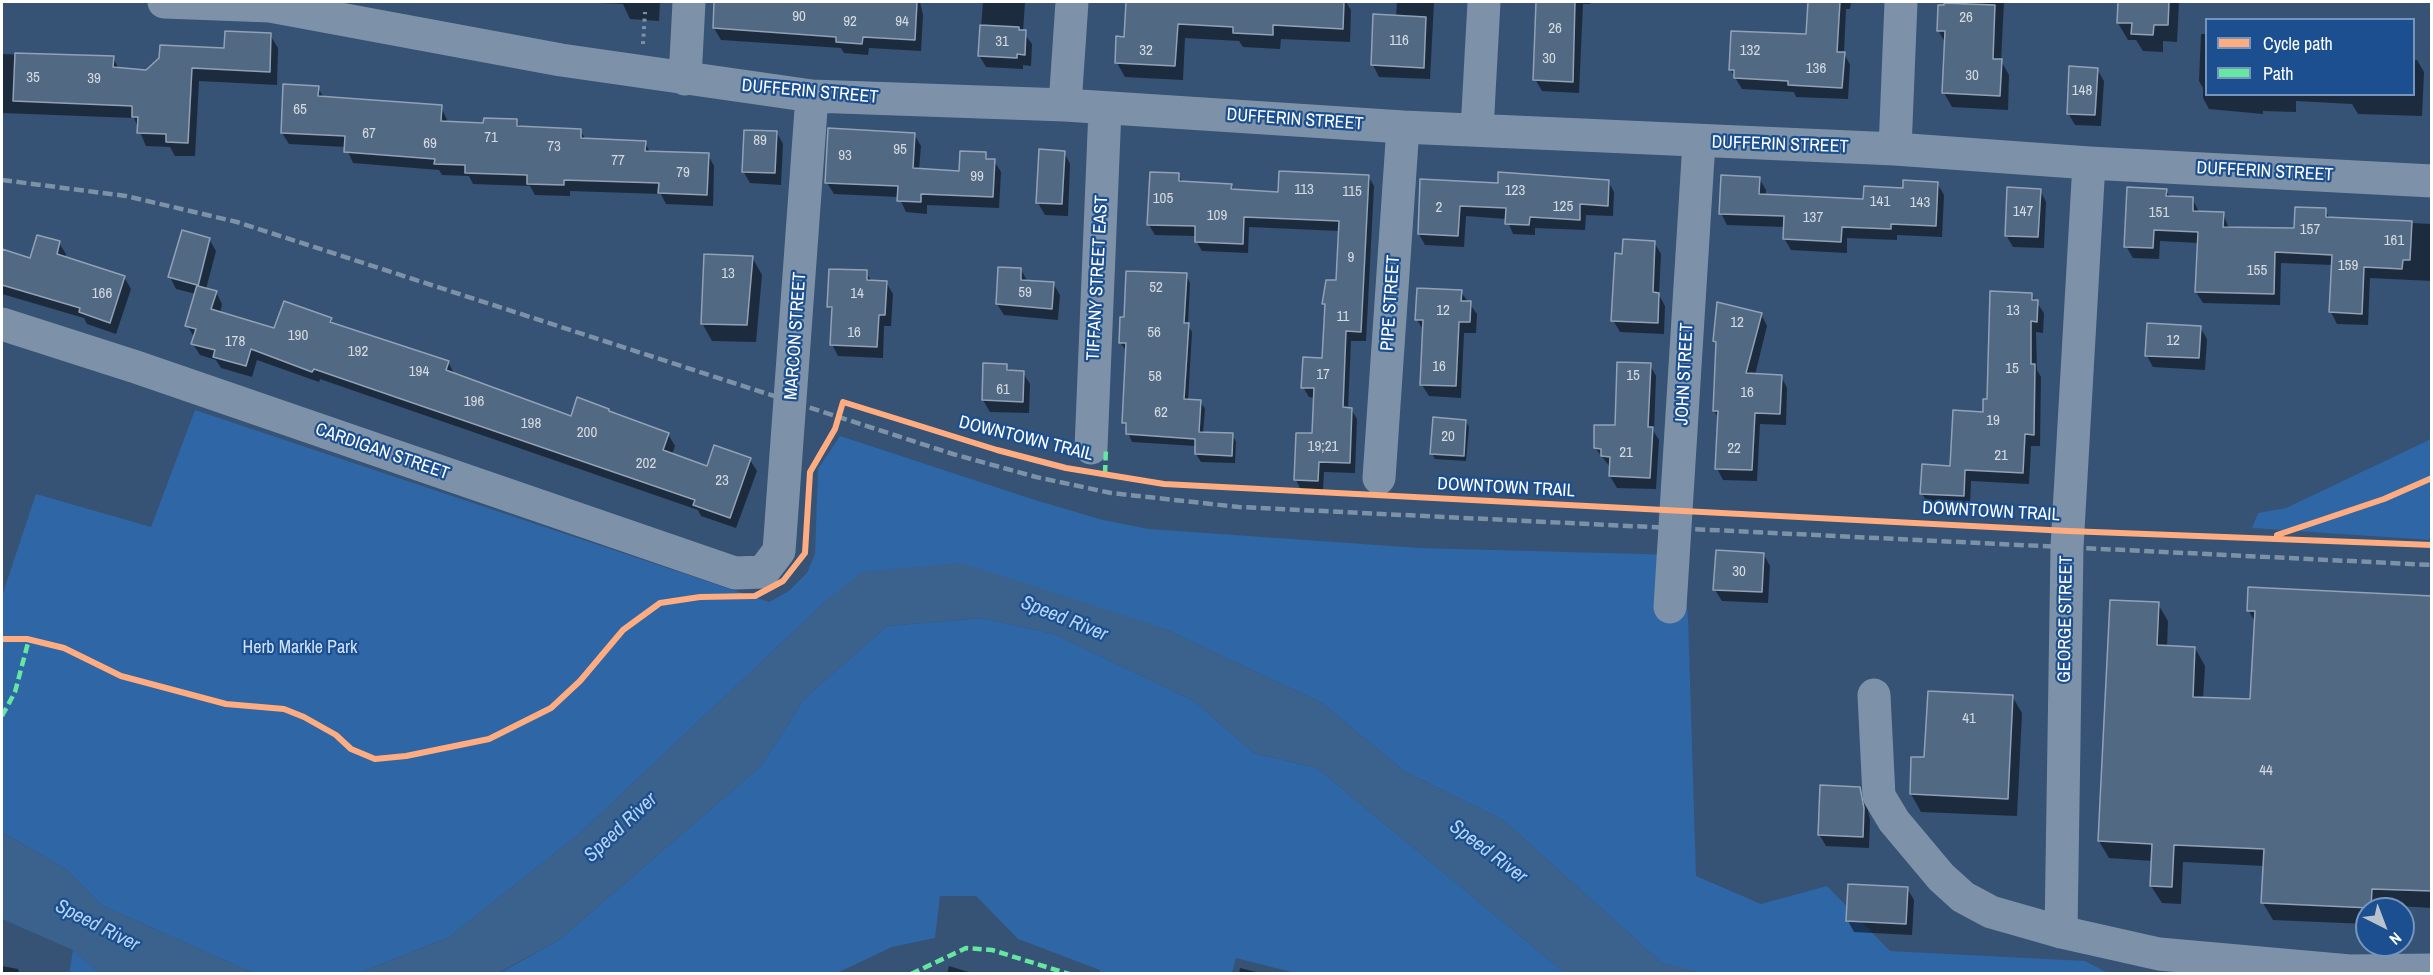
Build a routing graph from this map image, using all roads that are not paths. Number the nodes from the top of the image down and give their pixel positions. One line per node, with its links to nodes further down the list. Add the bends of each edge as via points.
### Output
1 (164, 2): 6 (street, DUFFERIN STREET, via 270,6)
2 (689, 2): 6 (street)
3 (1071, 2): 8 (street)
4 (1484, 2): 11 (street)
5 (1901, 2): 13 (street)
6 (685, 79): 7 (street, DUFFERIN STREET)
7 (812, 96): 8 (street, DUFFERIN STREET); 19 (street, MARCON STREET, via 779,551)
8 (1065, 105): 9 (street, DUFFERIN STREET)
9 (1106, 109): 10 (street, DUFFERIN STREET); 17 (street, TIFFANY STREET EAST)
10 (1403, 127): 11 (street, DUFFERIN STREET); 18 (street, PIPE STREET)
11 (1477, 130): 12 (street, DUFFERIN STREET)
12 (1699, 142): 13 (street, DUFFERIN STREET); 20 (street, JOHN STREET)
13 (1895, 148): 14 (street, DUFFERIN STREET)
14 (2089, 163): 15 (street, DUFFERIN STREET); 22 (street, GEORGE STREET, via 2067,547)
15 (2432, 181)
16 (2, 324): 19 (street, CARDIGAN STREET, via 735,573)
17 (1090, 448)
18 (1379, 478)
19 (762, 572)
20 (1670, 606)
21 (1874, 695): 22 (street, via 1879,796 1894,821 1963,897 1991,912)
22 (2061, 932): 23 (street, via 2169,955 2350,971)
23 (2432, 970)

